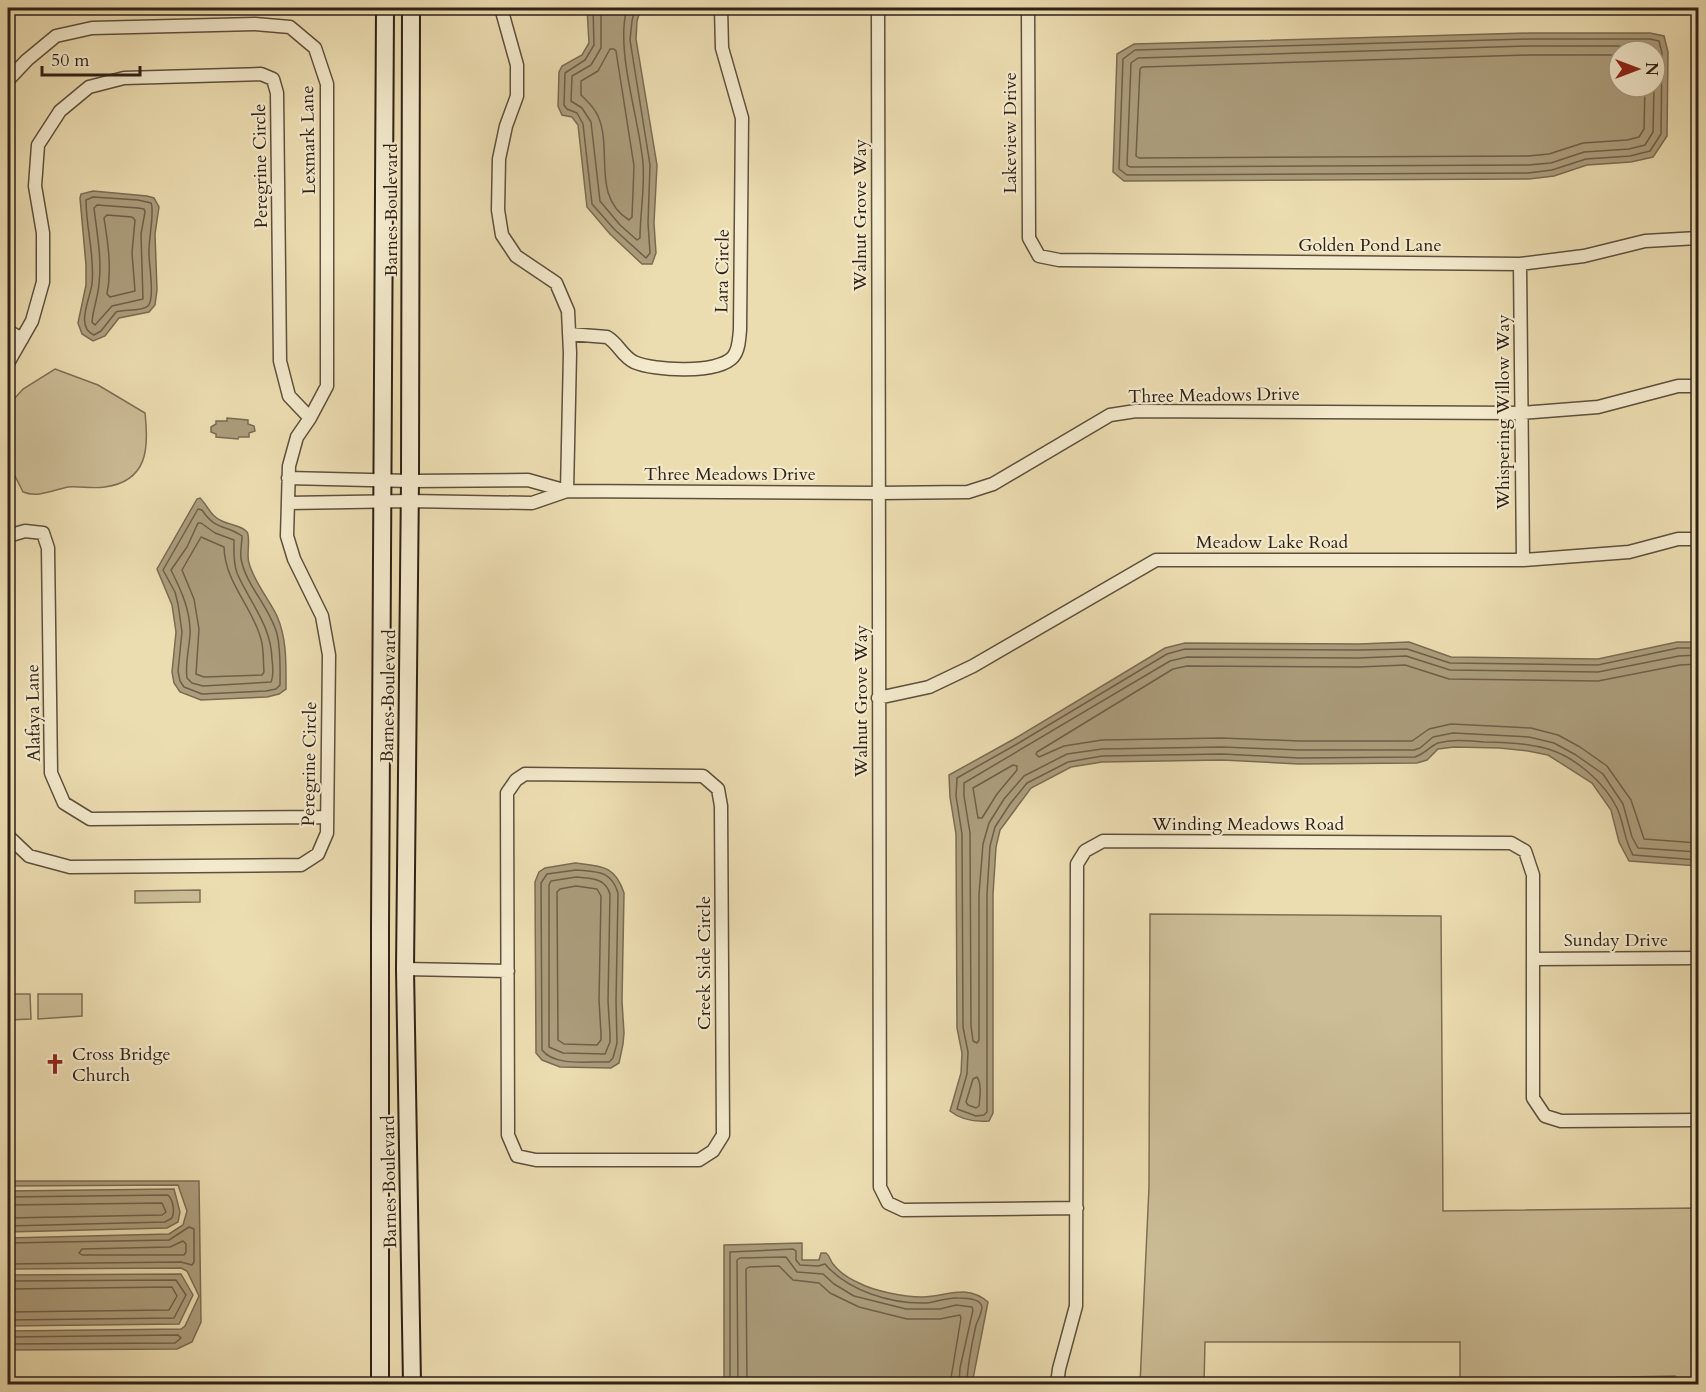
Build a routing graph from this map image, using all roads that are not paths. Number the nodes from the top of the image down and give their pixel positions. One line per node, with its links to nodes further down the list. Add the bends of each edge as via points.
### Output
1 (385, 8): 19 (main road, Barnes Boulevard)
2 (411, 8): 20 (main road, Barnes Boulevard)
3 (501, 8): 12 (street, via 517,65 517,96 499,159 501,235 516,256 556,283 568,311)
4 (721, 8): 12 (street, Lara Circle, via 722,48 742,118 737,352 716,367 662,368 627,358 606,337)
5 (878, 8): 22 (street, Walnut Grove Way)
6 (1028, 8): 9 (street, Lakeview Drive, via 1029,238)
7 (8, 80): 17 (street, Lexmark Lane, via 56,36 92,28 255,24 290,27 315,48 327,84 327,386)
8 (1698, 238): 10 (street, Golden Pond Lane, via 1645,241 1584,256)
9 (1039, 256): 10 (street, Golden Pond Lane, via 1059,260)
10 (1520, 264): 16 (street, Whispering Willow Way)
11 (8, 330): 13 (street)
12 (569, 334): 21 (street)
13 (22, 339): 14 (street, Peregrine Circle); 17 (street, Peregrine Circle, via 32,321 43,282 43,233 35,186 38,145 60,111 89,87 124,78 261,74 273,79 278,93 280,361 289,396)
14 (8, 363)
15 (1698, 386): 16 (street, Three Meadows Drive, via 1677,386 1599,407)
16 (1520, 413): 22 (street, Three Meadows Drive, via 1136,411 1110,415 993,484 969,492); 28 (street, Whispering Willow Way)
17 (310, 418): 18 (street, Peregrine Circle, via 297,437)
18 (288, 478): 19 (street); 25 (street, Peregrine Circle)
19 (384, 480): 20 (street, Three Meadows Drive); 23 (main road, Barnes Boulevard)
20 (410, 481): 21 (street, Three Meadows Drive, via 528,480); 24 (main road, Barnes Boulevard)
21 (567, 491): 22 (street, Three Meadows Drive); 24 (street, Three Meadows Drive, via 532,502)
22 (879, 493): 29 (street, Walnut Grove Way)
23 (384, 501): 24 (street, Three Meadows Drive); 25 (street); 30 (main road, Barnes Boulevard)
24 (409, 501): 37 (main road, Barnes Boulevard)
25 (288, 503): 31 (street, Peregrine Circle, via 287,536 322,616 328,655)
26 (8, 536): 31 (street, Alafaya Lane, via 25,531 43,533 48,548 51,773 64,803 90,819)
27 (1698, 539): 28 (street, Meadow Lake Road, via 1678,539 1629,552)
28 (1523, 560): 29 (street, Meadow Lake Road, via 1156,560 973,666 929,687)
29 (878, 698): 40 (street, Walnut Grove Way, via 879,1187 888,1203 903,1210)
30 (381, 766): 33 (main road, Barnes Boulevard); 34 (main road, via 390,806)
31 (327, 817): 32 (street, Peregrine Circle, via 327,832 318,854 301,866 70,867 29,856)
32 (8, 836)
33 (380, 926): 34 (main road); 41 (main road, Barnes Boulevard)
34 (392, 953): 37 (main road)
35 (1698, 958): 36 (street, Sunday Drive)
36 (1534, 959): 39 (street, Winding Meadows Road, via 1533,1098 1545,1116 1561,1121); 40 (street, Winding Meadows Road, via 1533,875 1525,850 1511,843 1103,841 1085,852 1077,864)
37 (405, 969): 38 (street); 44 (main road, Barnes Boulevard)
38 (508, 971): 38 (street, Creek Side Circle, via 507,793 516,780 525,774 703,776 718,789 723,1135 713,1151 699,1160 536,1160 517,1156 508,1135)
39 (1698, 1120)
40 (1077, 1208): 45 (street, Winding Meadows Road, via 1076,1306)
41 (379, 1326): 42 (main road, Barnes Boulevard); 43 (main road, via 388,1344)
42 (380, 1384)
43 (390, 1384)
44 (412, 1384)
45 (1057, 1384)

